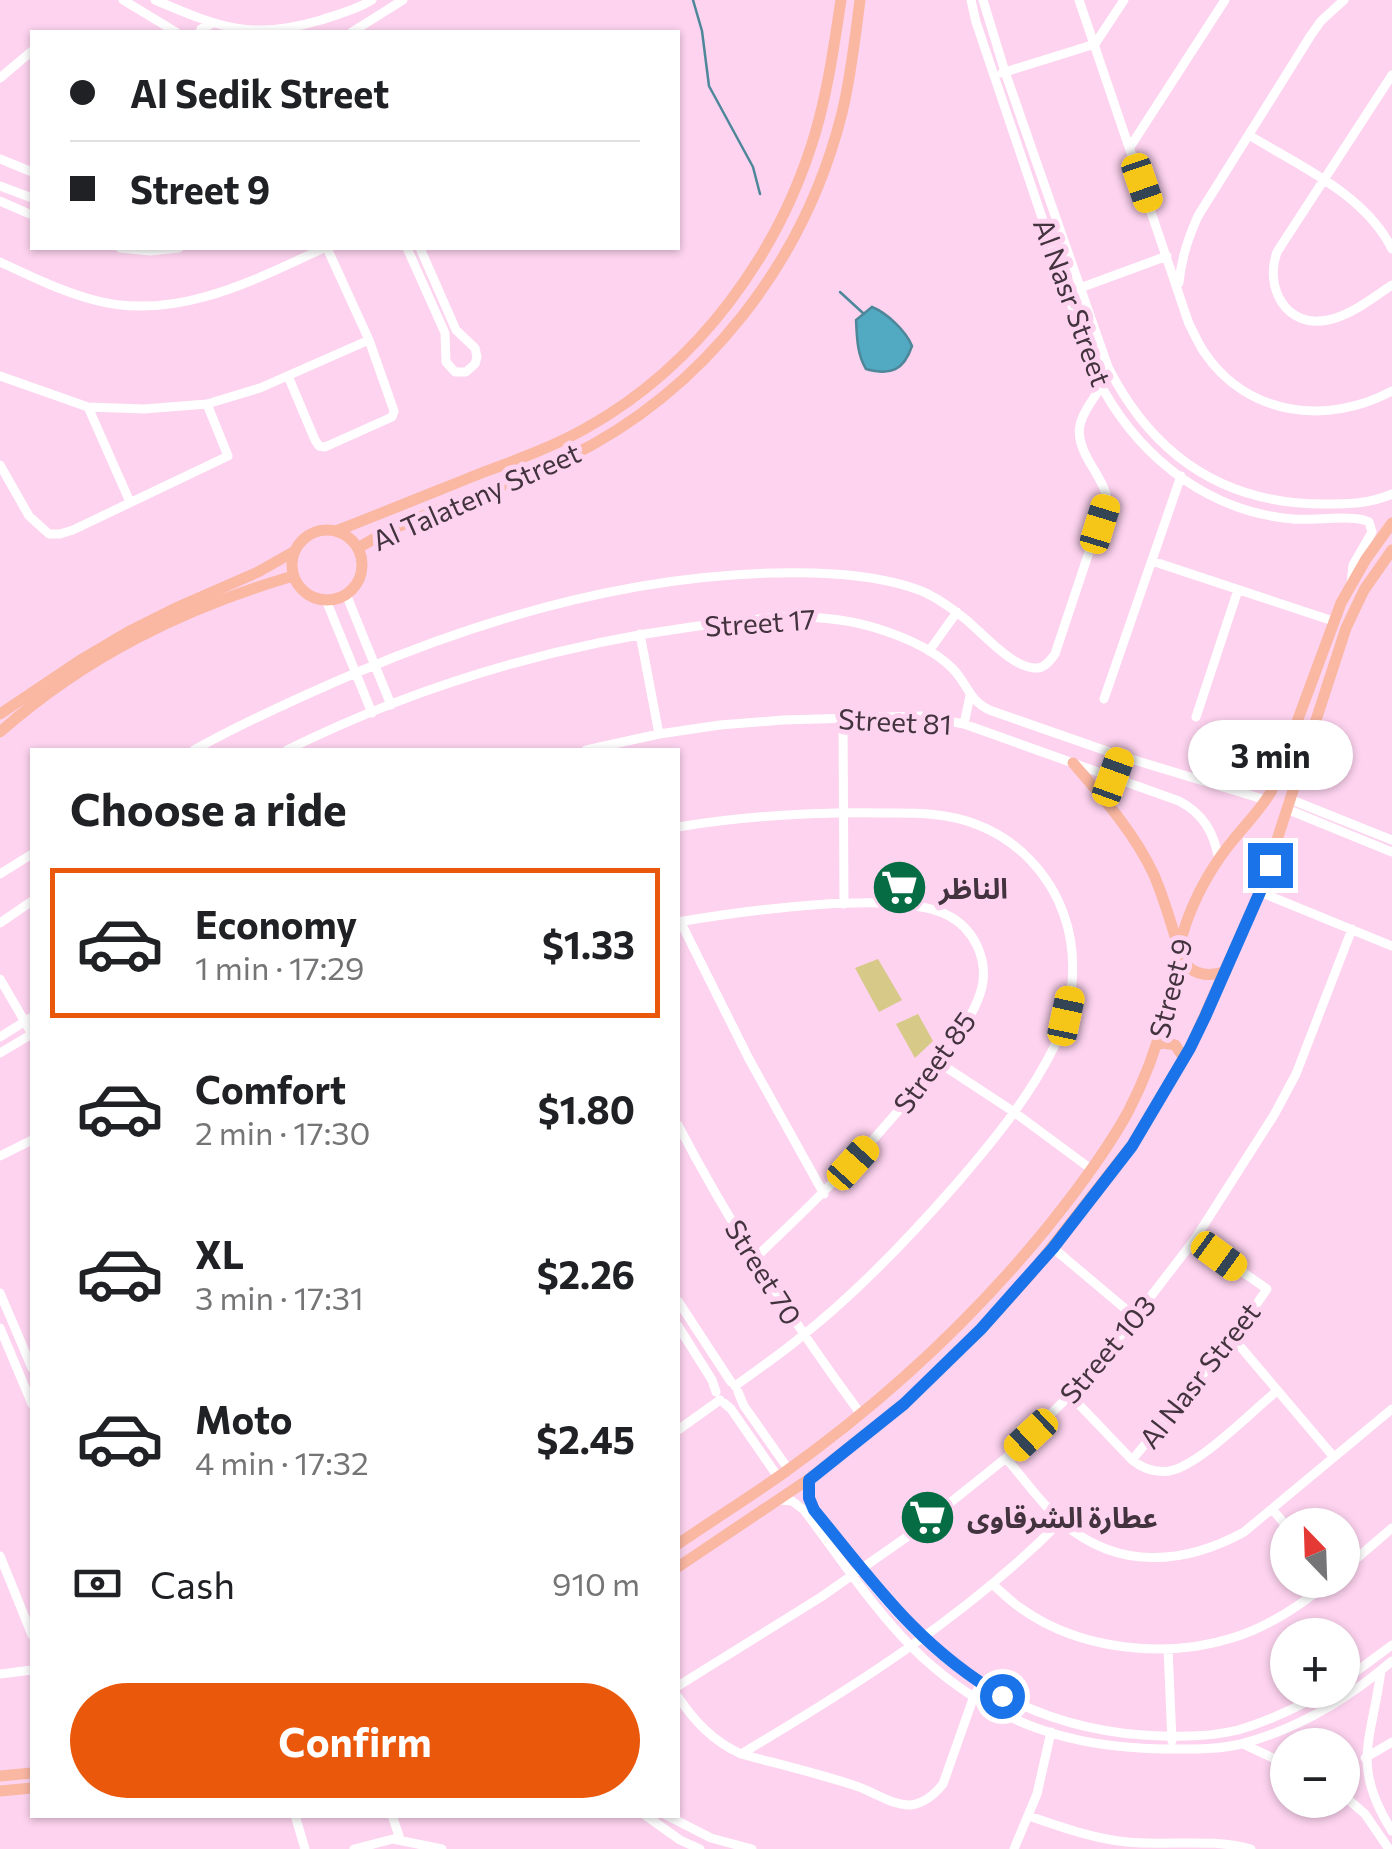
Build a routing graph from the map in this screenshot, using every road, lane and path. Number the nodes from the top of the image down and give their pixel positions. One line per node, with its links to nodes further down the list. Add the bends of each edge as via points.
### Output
1 (122, 0): 15 (street)
2 (155, 0): 14 (street)
3 (372, 0): 18 (street)
4 (403, 0): 13 (street)
5 (841, 0): 62 (main road, Al Talateny Street, via 821,111 787,208 734,296 684,354 628,402 565,439)
6 (860, 0): 63 (main road, Al Talateny Street, via 842,114 816,191 765,286 714,350 657,402 594,444)
7 (971, 0): 22 (street)
8 (983, 0): 22 (street)
9 (1079, 0): 20 (street)
10 (1124, 0): 20 (street)
11 (1225, 0): 26 (street)
12 (1344, 0): 25 (street, via 1310,35)
13 (385, 5): 19 (street)
14 (211, 24): 16 (street); 17 (street)
15 (173, 30)
16 (201, 30)
17 (250, 30)
18 (270, 30)
19 (354, 30)
20 (1095, 44): 22 (street); 26 (street)
21 (30, 54): 24 (street)
22 (1000, 74): 42 (street, Al Nasr Street); 44 (street, Al Nasr Street)
23 (1392, 75): 29 (street)
24 (0, 78)
25 (1249, 135): 29 (street); 43 (street, via 1198,216)
26 (1130, 146): 39 (street)
27 (0, 159): 28 (street)
28 (30, 171)
29 (1324, 180): 34 (street, via 1376,222); 41 (street, via 1277,252 1272,275 1278,297 1304,319 1328,320)
30 (0, 186): 31 (street)
31 (30, 197)
32 (0, 202): 33 (street)
33 (30, 214)
34 (1392, 249)
35 (320, 250): 40 (street, via 191,302 153,307 97,301)
36 (326, 250): 45 (street)
37 (409, 250): 38 (street, via 445,333 446,362 466,372 475,364 475,348 456,330)
38 (421, 250)
39 (1167, 256): 42 (street); 43 (street)
40 (0, 262)
41 (1392, 285)
42 (1080, 288): 44 (street); 52 (street, Al Nasr Street, via 1120,389 1148,430)
43 (1178, 289): 49 (street, via 1203,351 1222,374 1274,406 1338,410)
44 (1067, 295): 48 (street, Al Nasr Street)
45 (369, 340): 47 (street); 47 (street, via 392,417 325,448 314,440)
46 (0, 376): 51 (street)
47 (288, 376): 50 (street)
48 (1102, 387): 54 (street, Al Nasr Street, via 1136,438); 72 (street, via 1078,431 1108,498 1055,654 1044,666 1026,666)
49 (1392, 391)
50 (208, 404): 51 (street); 57 (street, via 228,456)
51 (88, 406): 57 (street)
52 (1185, 464): 54 (street); 56 (street, Al Nasr Street)
53 (0, 465): 57 (street, via 29,516 49,534 73,530)
54 (1180, 478): 59 (street, Al Nasr Street); 66 (street)
55 (1392, 494): 58 (street, Al Nasr Street)
56 (1264, 499): 58 (street, Al Nasr Street); 59 (street)
57 (130, 502)
58 (1358, 504): 60 (street)
59 (1260, 514): 60 (street, Al Nasr Street)
60 (1359, 518): 68 (street, via 1372,532 1353,565)
61 (1392, 523): 68 (main road, Street 9)
62 (336, 531): 63 (main road); 65 (main road, via 311,534)
63 (358, 548): 70 (main road, via 360,573)
64 (1392, 550): 95 (main road, Street 9, via 1346,628)
65 (294, 552): 67 (main road); 82 (main road, via 116,639)
66 (1152, 561): 69 (street); 79 (street)
67 (294, 576): 71 (main road, via 306,593); 86 (main road, via 203,606 126,643 54,687)
68 (1351, 585): 73 (main road, Street 9)
69 (1238, 590): 73 (street); 84 (street)
70 (346, 594): 71 (main road); 76 (street)
71 (326, 600): 77 (street)
72 (957, 612): 75 (street); 76 (street, via 920,591 860,576 716,577 556,603)
73 (1333, 621): 94 (main road, Street 9)
74 (640, 634): 75 (street, Street 17, via 817,617 856,622); 80 (street, Street 17, via 537,656); 87 (street)
75 (930, 651): 78 (street, Street 17)
76 (374, 666): 77 (street); 80 (street)
77 (354, 674): 81 (street); 89 (street)
78 (970, 693): 85 (street); 91 (street, Street 17, via 992,712)
79 (1104, 700)
80 (390, 705): 81 (street, Street 17)
81 (372, 712): 88 (street, Street 17)
82 (0, 714)
83 (844, 717): 85 (street, Street 81, via 921,716); 87 (street, Street 81); 96 (street)
84 (1196, 718)
85 (964, 724): 92 (street, Street 81)
86 (0, 732)
87 (659, 734): 90 (street, Street 81)
88 (300, 747)
89 (198, 748)
90 (595, 748)
91 (1121, 756): 93 (street); 94 (street, Street 17)
92 (1073, 762): 93 (street, Street 81); 111 (main road, via 1142,852)
93 (1113, 777): 101 (street, Street 81, via 1194,810 1212,835)
94 (1266, 800): 101 (main road, Street 9)
95 (1290, 805): 98 (street); 99 (street); 103 (main road, Street 9)
96 (844, 812): 97 (street); 105 (street); 121 (street, via 922,814 980,825 1014,845 1047,880 1070,932 1072,989 1056,1044)
97 (680, 827)
98 (1392, 840)
99 (1392, 852)
100 (30, 855): 102 (street)
101 (1218, 860): 111 (main road, Street 9)
102 (0, 874)
103 (1260, 892): 109 (street); 112 (main road, Street 9)
104 (30, 902): 107 (street)
105 (844, 904): 106 (street, Street 85); 120 (street, Street 85, via 938,911 971,934 982,960 982,987 972,1014)
106 (680, 921)
107 (0, 923)
108 (680, 923): 126 (street)
109 (1352, 930): 110 (street); 127 (street, Street 103, via 1296,1074)
110 (1392, 946)
111 (1178, 947): 112 (main road, via 1195,972); 117 (main road, Street 9)
112 (1226, 971): 119 (main road, Street 9)
113 (0, 978): 114 (street)
114 (28, 1020): 116 (street)
115 (30, 1035): 118 (street)
116 (0, 1037)
117 (1156, 1045): 119 (main road, via 1172,1044); 125 (main road, Street 9, via 1127,1114)
118 (0, 1054)
119 (1184, 1058): 128 (main road, Street 9, via 1132,1146)
120 (938, 1062): 121 (street); 126 (street, Street 85)
121 (1014, 1112): 125 (street); 135 (street, via 925,1220)
122 (680, 1128): 129 (street, Street 70)
123 (30, 1142): 124 (street)
124 (0, 1156)
125 (1091, 1169): 144 (main road, Street 9, via 1001,1282)
126 (824, 1194): 129 (street, Street 85)
127 (1196, 1239): 132 (street, Street 103); 136 (street, Al Nasr Street, via 1266,1289)
128 (1053, 1248): 132 (street); 150 (main road, Street 9, via 930,1380)
129 (754, 1259): 135 (street, Street 70)
130 (2, 1301): 137 (street)
131 (680, 1304): 138 (street)
132 (1135, 1317): 140 (street, Street 103)
133 (0, 1328): 142 (street)
134 (680, 1329): 141 (street)
135 (803, 1336): 138 (street); 144 (street, Street 70)
136 (1233, 1338): 139 (street); 148 (street, Al Nasr Street)
137 (30, 1364)
138 (735, 1387): 141 (street, via 734,1401); 141 (street, via 720,1384); 149 (street)
139 (1277, 1391): 146 (street); 148 (street, via 1189,1463 1160,1471)
140 (1070, 1395): 147 (street, Street 103); 148 (street)
141 (720, 1398): 145 (street); 149 (street)
142 (30, 1399)
143 (1392, 1408): 146 (street)
144 (860, 1413): 149 (main road, Street 9)
145 (680, 1428)
146 (1333, 1456): 152 (street)
147 (1006, 1458): 154 (street); 160 (street, Street 103)
148 (1132, 1460)
149 (783, 1473): 156 (main road, Street 9)
150 (809, 1480): 151 (main road, Street 9); 160 (street, via 814,1510)
151 (781, 1500): 159 (main road, Street 9); 160 (street, via 800,1507)
152 (1273, 1508)
153 (1270, 1511): 154 (street, via 1220,1545 1165,1558 1109,1550)
154 (1061, 1521): 162 (street)
155 (1392, 1528): 158 (street)
156 (680, 1543)
157 (0, 1556): 161 (street)
158 (1360, 1556)
159 (680, 1566)
160 (857, 1571): 165 (street); 167 (street); 175 (street, Street 103)
161 (6, 1583): 164 (street)
162 (992, 1584): 165 (street); 168 (street, via 1022,1610 1088,1640)
163 (1307, 1598): 168 (street, via 1248,1632)
164 (30, 1631)
165 (922, 1638): 167 (street); 174 (street)
166 (1392, 1645): 170 (street)
167 (912, 1646): 176 (street); 185 (street)
168 (1168, 1649): 181 (street)
169 (1392, 1661): 172 (street)
170 (1360, 1669)
171 (30, 1670): 173 (street)
172 (1381, 1670): 183 (street, via 1311,1716); 187 (street)
173 (0, 1674)
174 (981, 1684): 176 (street); 179 (street)
175 (680, 1685)
176 (974, 1696): 180 (street); 185 (street, via 943,1784 923,1802 896,1803)
177 (680, 1700): 185 (street, via 709,1735)
178 (1294, 1708): 181 (street, via 1238,1730)
179 (1054, 1720): 180 (street); 181 (street)
180 (1050, 1734): 184 (street, via 1106,1746); 195 (street)
181 (1172, 1736): 184 (street)
182 (1392, 1742): 187 (street)
183 (1242, 1744): 184 (street); 186 (street)
184 (1172, 1749)
185 (741, 1754)
186 (1270, 1756)
187 (1365, 1758): 192 (street)
188 (30, 1773): 189 (main road)
189 (0, 1776)
190 (30, 1788): 191 (main road)
191 (0, 1791)
192 (1378, 1806): 194 (street); 200 (street)
193 (1360, 1810): 194 (street)
194 (1365, 1814): 211 (street)
195 (1029, 1816): 202 (street); 209 (street)
196 (295, 1818): 204 (street)
197 (393, 1818): 201 (street)
198 (649, 1818): 207 (street)
199 (672, 1818): 208 (street)
200 (1392, 1831)
201 (400, 1839): 205 (street); 206 (street)
202 (1127, 1846): 203 (street)
203 (1219, 1846): 210 (street)
204 (306, 1849)
205 (354, 1849)
206 (442, 1849)
207 (700, 1849)
208 (752, 1849)
209 (1014, 1849)
210 (1251, 1849)
211 (1389, 1849)

